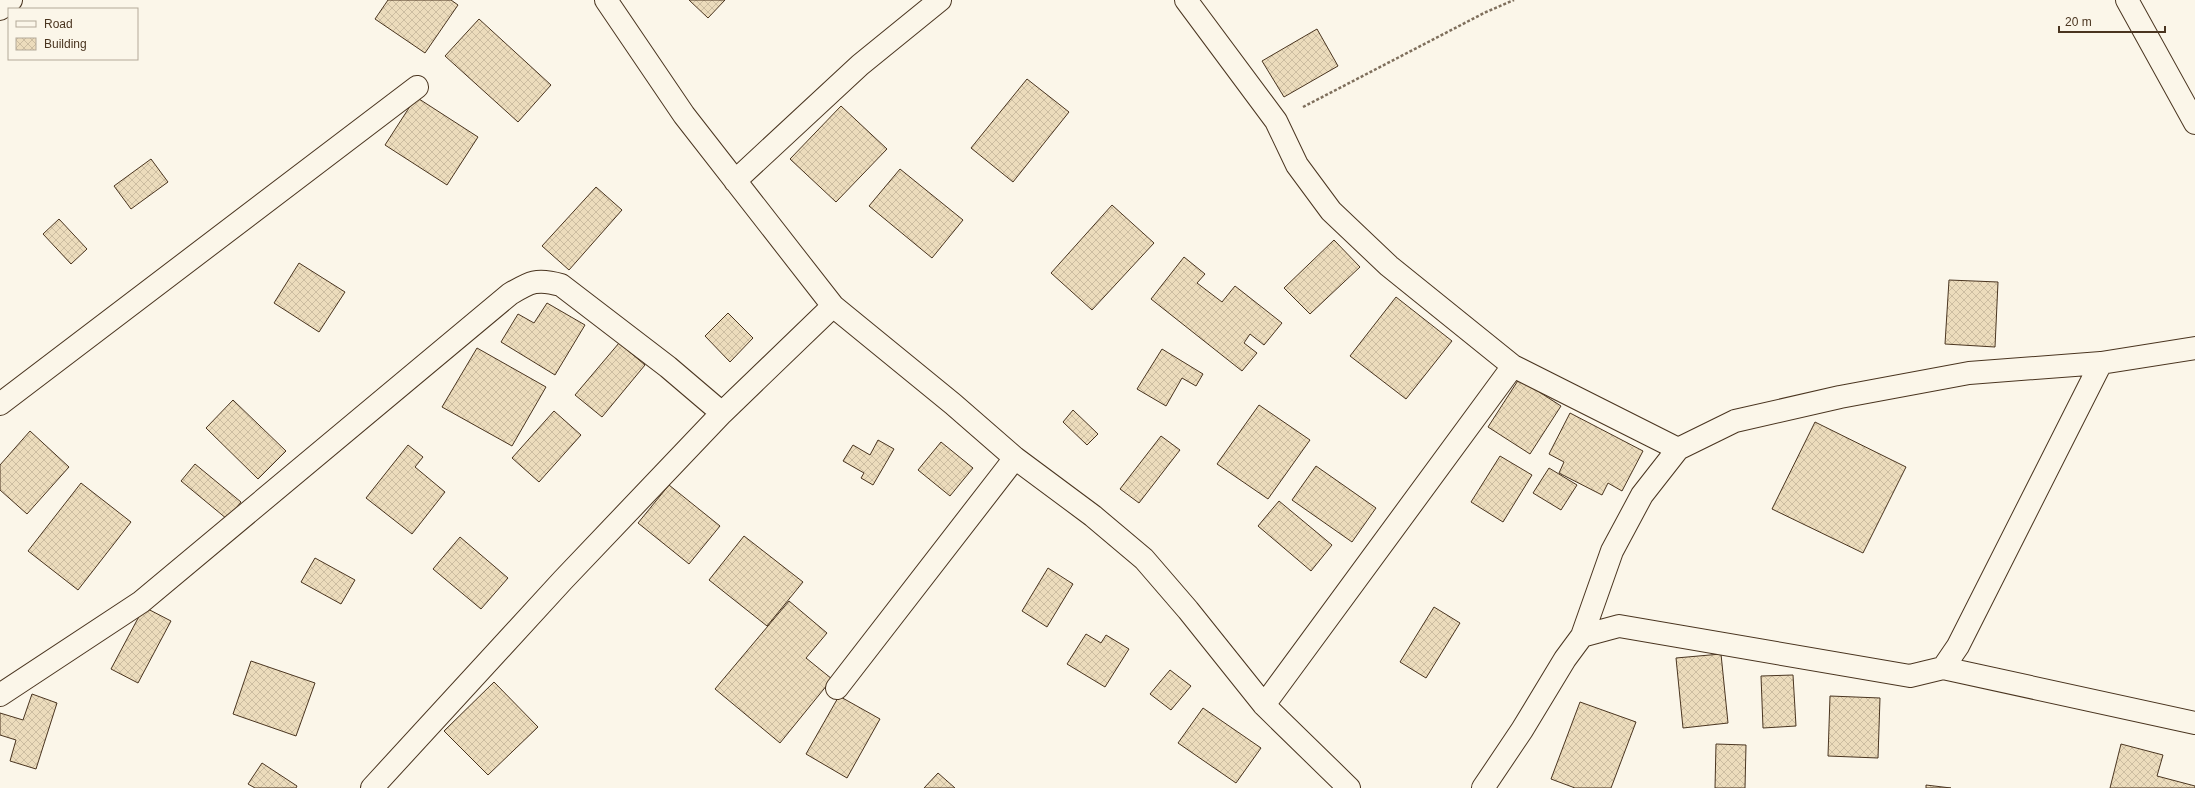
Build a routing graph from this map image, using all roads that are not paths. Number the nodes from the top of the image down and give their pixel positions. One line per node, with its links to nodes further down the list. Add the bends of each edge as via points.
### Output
1 (11, 0): 6 (street)
2 (606, 0): 9 (street, via 684,115)
3 (940, 0): 9 (street, via 860,65)
4 (1186, 0): 13 (street, via 1276,121 1297,166 1331,211 1389,266)
5 (2128, 0): 8 (street)
6 (0, 9)
7 (416, 87): 14 (street)
8 (2195, 123)
9 (735, 181): 10 (street)
10 (833, 306): 15 (street); 17 (street)
11 (2195, 348): 12 (street)
12 (2101, 363): 16 (street, via 1969,373 1840,397 1735,421); 19 (street, via 1958,646)
13 (1513, 366): 16 (street); 22 (street)
14 (0, 404)
15 (722, 413): 21 (street, via 561,285 544,280 529,282 504,299 141,602); 24 (street)
16 (1678, 449): 18 (street, via 1642,495 1612,551)
17 (1015, 458): 20 (street); 22 (street, via 1093,516 1144,559)
18 (1582, 636): 19 (street, via 1618,626 1910,676); 26 (street)
19 (1943, 668): 23 (street)
20 (837, 688)
21 (0, 696)
22 (1264, 705): 25 (street)
23 (2195, 723)
24 (372, 788)
25 (1349, 788)
26 (1483, 788)

